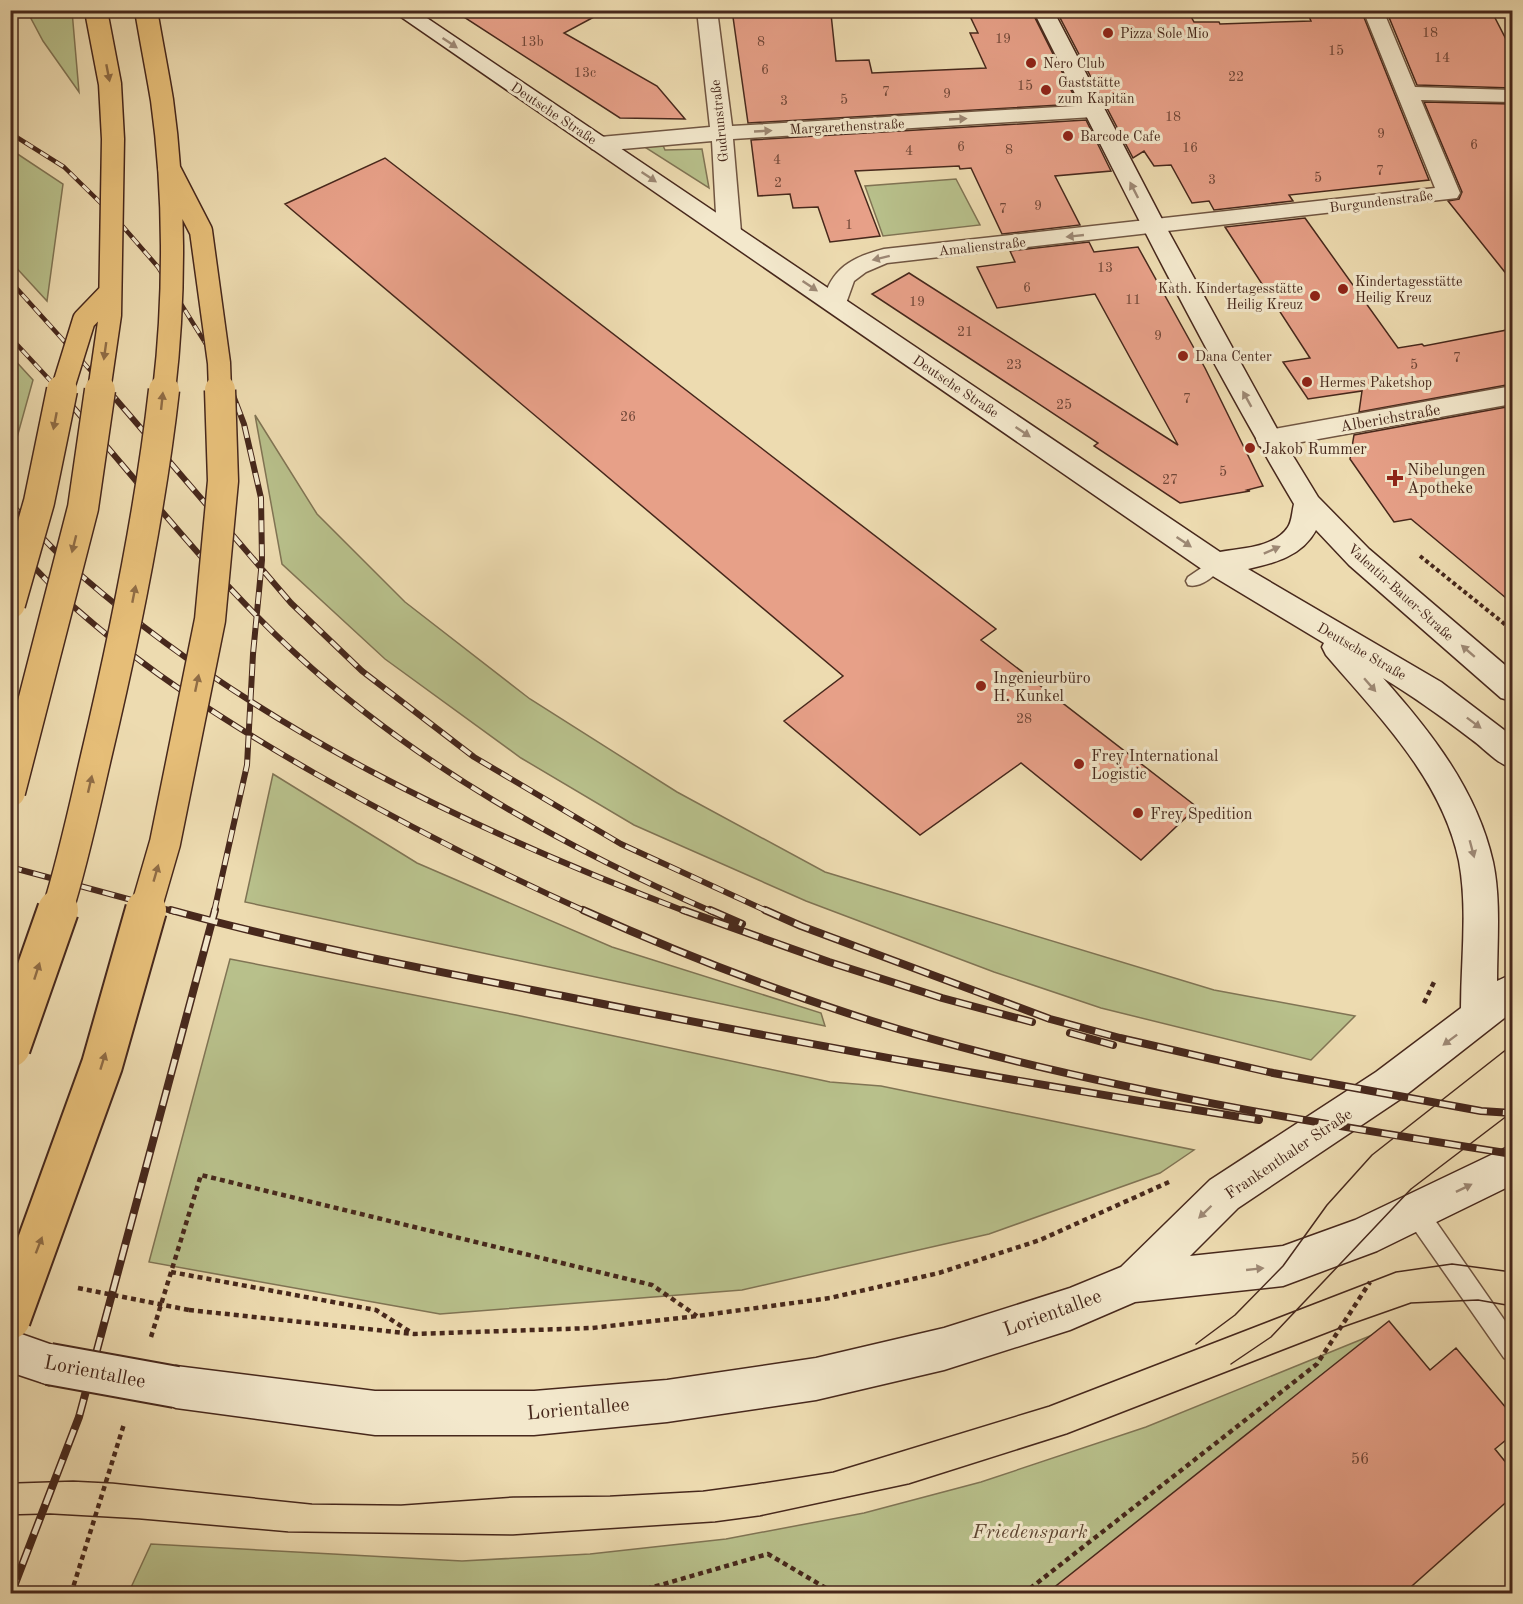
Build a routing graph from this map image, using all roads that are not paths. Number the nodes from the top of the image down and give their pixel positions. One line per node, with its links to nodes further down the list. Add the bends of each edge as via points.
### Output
1 (146, 10): 14 (highway, bridge)
2 (401, 10): 13 (main road, Deutsche Straße, one-way to 13)
3 (707, 10): 12 (main road, Gudrunstraße)
4 (1043, 10): 11 (main road, Valentin-Bauer-Straße)
5 (1374, 10): 9 (main road, Burgundenstraße)
6 (1510, 10): 8 (lane)
7 (97, 16): 17 (highway, one-way to 17, bridge, via 110,84)
8 (1512, 16)
9 (1408, 93): 10 (main road); 15 (main road, Burgundenstraße, via 1449,194)
10 (1512, 96)
11 (1093, 111): 12 (main road, Margarethenstraße, one-way to 11); 15 (main road, Valentin-Bauer-Straße, one-way to 11)
12 (722, 133): 13 (main road, Margarethenstraße); 16 (main road, Gudrunstraße)
13 (600, 144): 16 (main road, Deutsche Straße, one-way to 16)
14 (169, 170): 30 (highway, one-way to 14, bridge, via 67,880 124,646 141,556 167,359 171,266); 34 (highway, one-way to 14, bridge, via 102,1065 165,843 210,620 223,481 219,363 201,231)
15 (1154, 227): 18 (main road, Amalienstraße, one-way to 18, via 884,256 862,263 846,274 838,286); 20 (main road, Valentin-Bauer-Straße, one-way to 15)
16 (729, 232): 18 (main road, Deutsche Straße, one-way to 18)
17 (110, 293): 23 (highway, one-way to 23, bridge, via 84,320 62,389 39,502); 27 (highway, one-way to 27, bridge, via 83,507)
18 (835, 303): 22 (main road, Deutsche Straße, one-way to 22)
19 (1512, 395): 20 (main road, Alberichstraße)
20 (1269, 439): 21 (main road, Valentin-Bauer-Straße)
21 (1308, 504): 22 (main road, one-way to 21, via 1268,554 1288,543 1301,530); 25 (main road, Valentin-Bauer-Straße, one-way to 21, via 1359,557)
22 (1205, 572): 24 (main road, Deutsche Straße)
23 (10, 604)
24 (1318, 625): 26 (main road, Deutsche Straße, one-way to 26, via 1430,691); 29 (main road, one-way to 29, via 1409,730 1465,824 1476,863)
25 (1512, 689)
26 (1512, 755)
27 (10, 792)
28 (1512, 991): 29 (main road, Frankenthaler Straße)
29 (1479, 1018): 33 (main road, Frankenthaler Straße, one-way to 33, via 1389,1085 1224,1194)
30 (10, 1047)
31 (1512, 1165): 32 (main road, one-way to 31)
32 (1415, 1212): 33 (main road, one-way to 32, via 1282,1266 1363,1237); 35 (lane)
33 (1135, 1282): 36 (main road, Lorientallee, bridge, via 1070,1309 944,1349 816,1379 667,1401 534,1413 375,1413 176,1387 49,1364)
34 (10, 1319)
35 (1512, 1350)
36 (10, 1351)

